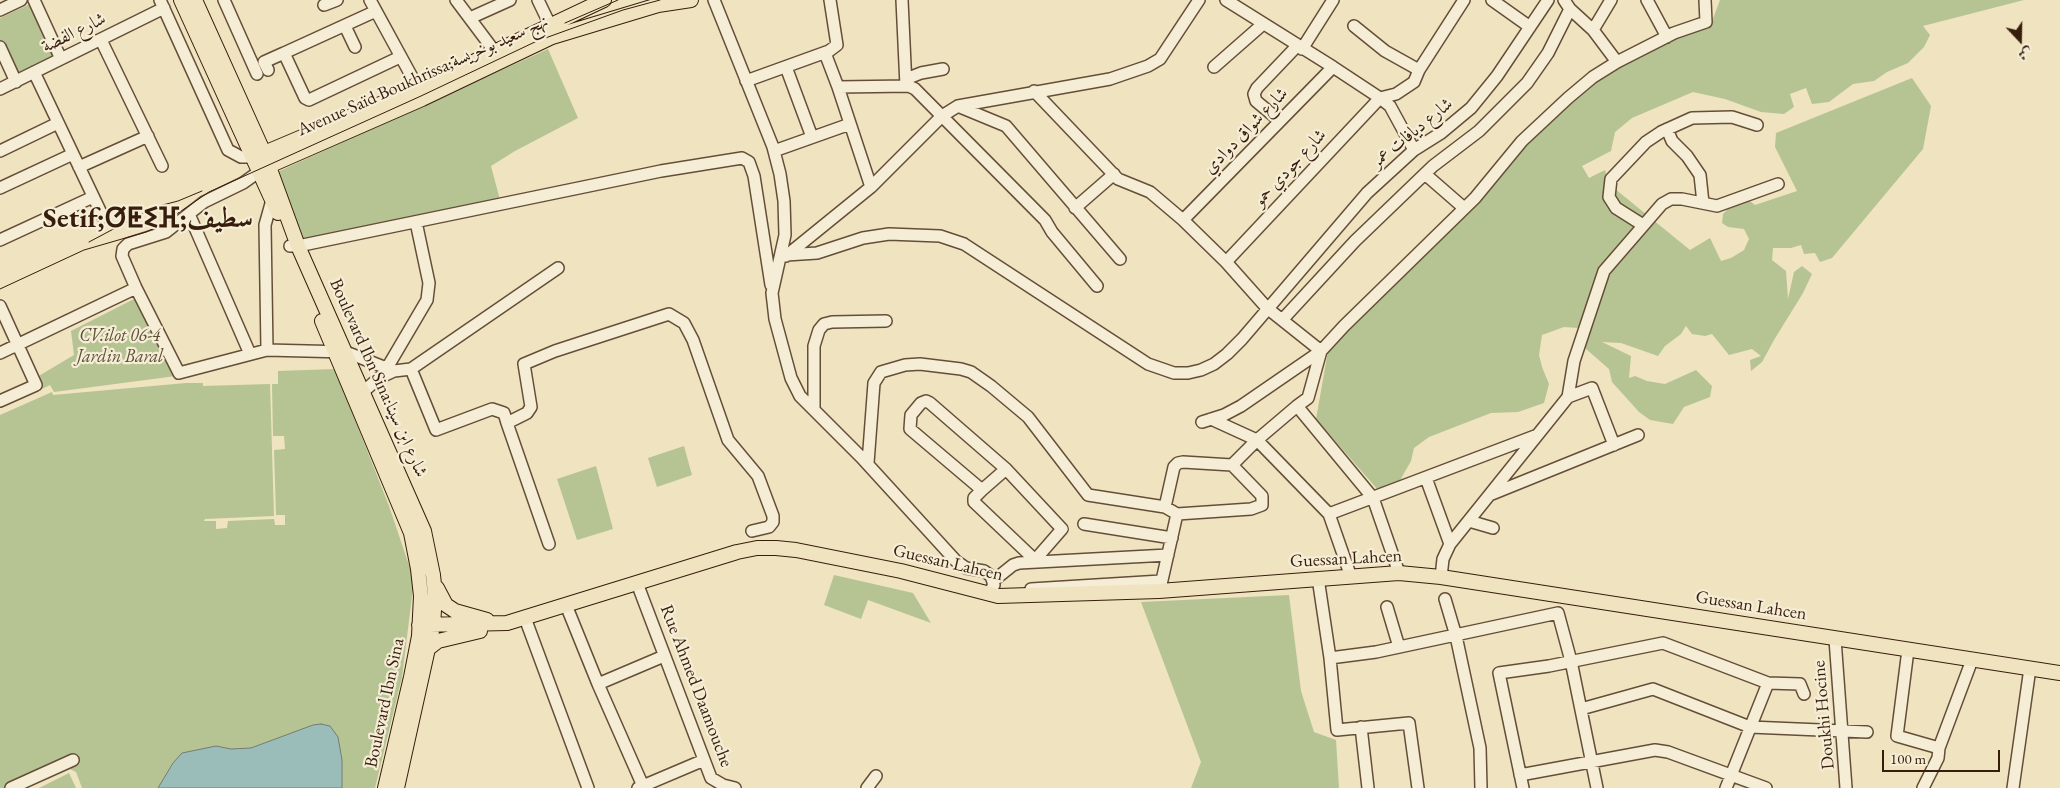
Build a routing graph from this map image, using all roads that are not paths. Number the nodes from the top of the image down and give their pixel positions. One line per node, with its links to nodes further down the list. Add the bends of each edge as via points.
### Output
1 (22, 0): 29 (street)
2 (34, 0): 47 (street)
3 (181, 0): 76 (main road, Boulevard Ibn Sina:شارع ابن سينا)
4 (195, 0): 76 (main road, Boulevard Ibn Sina:شارع ابن سينا)
5 (337, 0): 28 (street)
6 (370, 0): 30 (street)
7 (456, 0): 31 (street)
8 (510, 0): 31 (street)
9 (538, 0): 32 (street)
10 (691, 0): 76 (main road, Avenue Saïd Boukhrissa;نهج سعيد بوخريسة, via 658,5 552,37 422,99)
11 (714, 0): 55 (street)
12 (830, 0): 45 (street, via 837,46)
13 (902, 0): 57 (street)
14 (1199, 0): 61 (street, via 1160,59 1148,66 1110,79)
15 (1226, 0): 33 (street)
16 (1334, 0): 42 (street)
17 (1464, 0): 53 (street)
18 (1492, 0): 26 (street)
19 (1548, 0): 36 (street, شارع ديافات عمر)
20 (1611, 0): 37 (street)
21 (1647, 0): 38 (street)
22 (1705, 0): 38 (street, via 1706,22)
23 (228, 1): 44 (street, via 263,69)
24 (598, 1): 32 (main road, Avenue Saïd Boukhrissa;نهج سعيد بوخريسة)
25 (162, 4): 39 (street, شارع الفضة); 76 (street, via 228,150 240,157)
26 (1504, 4): 36 (street)
27 (1567, 4): 37 (street); 80 (street, via 1548,53 1527,83 1479,131)
28 (324, 5)
29 (0, 10)
30 (376, 11): 34 (street); 46 (street)
31 (470, 18): 43 (street)
32 (550, 24): 43 (main road, Avenue Saïd Boukhrissa;نهج سعيد بوخريسة)
33 (1263, 24): 42 (street); 50 (street)
34 (345, 26): 41 (street); 44 (street)
35 (1354, 26): 53 (street, via 1384,51)
36 (1530, 27): 72 (street, شارع ديافات عمر, via 1471,108)
37 (1594, 30): 48 (street)
38 (1667, 37): 48 (street)
39 (101, 40): 47 (street, شارع الفضة); 70 (street)
40 (0, 47): 56 (street)
41 (355, 47)
42 (1300, 47): 51 (street); 65 (street, via 1254,94 1256,101)
43 (495, 52): 59 (main road, Avenue Saïd Boukhrissa;نهج سعيد بوخريسة)
44 (284, 53): 46 (street, via 298,90 309,100)
45 (825, 53): 49 (street); 58 (street)
46 (400, 57): 59 (street)
47 (61, 59): 54 (street, شارع الفضة)
48 (1618, 62): 88 (street, via 1593,77 1522,141)
49 (786, 67): 55 (street); 71 (street)
50 (1214, 67)
51 (1334, 67): 62 (street); 65 (street, شارع شواق دوادي)
52 (943, 69): 57 (street, via 921,73)
53 (1419, 70): 62 (street, via 1409,86)
54 (34, 72): 56 (street, شارع الفضة); 66 (street)
55 (746, 81): 74 (street)
56 (16, 82): 60 (street, شارع الفضة)
57 (906, 83): 58 (street); 64 (street)
58 (838, 87): 67 (street)
59 (418, 88): 76 (main road, Avenue Saïd Boukhrissa;نهج سعيد بوخريسة)
60 (0, 89)
61 (1034, 91): 63 (street); 79 (street)
62 (1380, 98): 72 (street, via 1390,106); 98 (street, شارع جودي حمو)
63 (958, 106): 64 (street); 87 (street, via 1006,126)
64 (942, 116): 82 (street); 100 (street, via 1045,220)
65 (1280, 121): 91 (street, شارع شواق دوادي)
66 (58, 123): 73 (street); 75 (street)
67 (850, 124): 71 (street); 82 (street)
68 (1757, 125): 69 (street, via 1716,116 1692,118)
69 (1667, 129): 86 (street, via 1676,148 1687,156 1700,175); 93 (street, via 1646,142 1611,179 1611,202)
70 (148, 136): 77 (street); 78 (street)
71 (812, 137): 74 (street)
72 (1414, 150): 104 (street, شارع ديافات عمر, via 1367,194)
73 (0, 151)
74 (774, 151): 96 (street, via 784,201)
75 (73, 154): 78 (street); 83 (street)
76 (262, 162): 85 (main road, Boulevard Ibn Sina:شارع ابن سينا); 89 (street, via 243,183 204,202); 95 (main road, Boulevard Ibn Sina:شارع ابن سينا)
77 (162, 166)
78 (79, 167): 84 (street)
79 (1114, 174): 87 (street); 91 (street, via 1118,179 1150,192)
80 (1426, 174): 88 (street); 105 (street, via 1355,241)
81 (1778, 184): 86 (street, via 1718,206)
82 (871, 187): 96 (street)
83 (0, 188)
84 (93, 197): 90 (street); 94 (street)
85 (272, 200): 95 (main road, Boulevard Ibn Sina:شارع ابن سينا); 108 (street, via 265,225)
86 (1702, 203): 93 (street, via 1671,199 1662,204)
87 (1075, 208): 97 (street)
88 (1464, 208): 110 (street)
89 (189, 214): 101 (street, via 166,232 128,244 123,249 122,256); 112 (street)
90 (102, 217)
91 (1183, 220): 98 (street)
92 (416, 222): 95 (street); 102 (street, via 661,171 742,158 748,162 754,176); 113 (street, via 429,283 427,300)
93 (1643, 226): 116 (street, via 1613,259 1600,279 1574,361)
94 (0, 240)
95 (294, 246): 109 (main road, Boulevard Ibn Sina:شارع ابن سينا)
96 (782, 259): 102 (street); 104 (street, شارع ديافات عمر, via 889,234 940,236 964,244 1148,364 1174,373 1188,373 1214,364 1242,339)
97 (1120, 259)
98 (1226, 262): 104 (street)
99 (558, 268): 114 (street)
100 (1097, 286)
101 (136, 288): 107 (street); 112 (street, via 178,373)
102 (772, 293): 119 (street, via 774,319 791,378 800,396)
103 (0, 306): 107 (street)
104 (1268, 308): 105 (street)
105 (1283, 320): 110 (street)
106 (886, 321): 119 (street, via 832,322 819,330 814,346)
107 (18, 345): 111 (street); 117 (street, via 36,385)
108 (267, 350): 109 (street); 112 (street)
109 (338, 350): 113 (street); 115 (main road, Boulevard Ibn Sina:شارع ابن سينا); 157 (main road, via 411,533)
110 (1321, 351): 118 (street, via 1308,398); 123 (street, via 1242,406 1224,416 1207,420)
111 (0, 353)
112 (250, 354)
113 (391, 369): 114 (street); 115 (street)
114 (412, 370): 120 (street, via 436,430 492,409 504,413)
115 (364, 392): 148 (main road, Boulevard Ibn Sina:شارع ابن سينا, via 419,518)
116 (1568, 397): 121 (street); 124 (street, via 1592,388)
117 (0, 401)
118 (1296, 406): 123 (street); 131 (street)
119 (814, 410): 125 (street)
120 (507, 423): 138 (street, via 527,413 531,407 524,364 670,314 684,324 693,340 728,440 758,476 773,522 769,527); 140 (street)
121 (1536, 435): 128 (street); 130 (street)
122 (1638, 435): 124 (street)
123 (1258, 440): 126 (street); 134 (street)
124 (1614, 445): 130 (street)
125 (868, 463): 132 (street, via 874,383 881,372 920,364 961,369 985,382 1028,417 1088,494); 151 (street, via 956,561 991,576)
126 (1232, 465): 132 (street, via 1178,463 1174,467); 133 (street, via 1262,496 1262,505 1251,509)
127 (1006, 469): 129 (street); 129 (street, via 930,403 926,400 921,403 911,415 910,429); 143 (street, via 1062,529)
128 (1426, 478): 131 (street); 141 (street)
129 (982, 490): 143 (street, via 974,498 976,505)
130 (1490, 494): 135 (street)
131 (1373, 498): 134 (street); 144 (street)
132 (1165, 507): 133 (street)
133 (1177, 514): 139 (street)
134 (1329, 514): 145 (street)
135 (1469, 521): 137 (street); 141 (street)
136 (1084, 524): 139 (street)
137 (1494, 528)
138 (752, 531)
139 (1172, 538): 142 (street)
140 (549, 544)
141 (1450, 544): 146 (street, via 1443,558)
142 (1168, 555): 143 (street); 150 (street)
143 (1035, 561): 151 (street, via 1013,565)
144 (1399, 572): 145 (main road, Guessan Lahcen); 146 (main road, Guessan Lahcen)
145 (1351, 577): 147 (main road, Guessan Lahcen)
146 (1441, 577): 159 (main road, Guessan Lahcen)
147 (1318, 578): 150 (main road, Guessan Lahcen); 164 (street)
148 (434, 582): 156 (main road, via 446,605 455,611); 157 (main road, Boulevard Ibn Sina:شارع ابن سينا)
149 (637, 583): 151 (main road, Guessan Lahcen, via 737,552 776,548); 153 (main road, Guessan Lahcen); 163 (street, Rue Ahmed Daamouche)
150 (1160, 586): 151 (main road, Guessan Lahcen, via 1003,596)
151 (991, 587)
152 (1444, 599): 158 (street)
153 (566, 605): 155 (main road, Guessan Lahcen); 170 (street)
154 (1387, 607): 160 (street)
155 (525, 618): 156 (main road, Guessan Lahcen); 189 (street)
156 (507, 623): 157 (main road); 161 (main road, via 438,641)
157 (426, 626): 161 (main road, Boulevard Ibn Sina:شارع ابن سينا); 187 (main road, Boulevard Ibn Sina)
158 (1456, 636): 160 (street); 166 (street, via 1558,613); 194 (street, via 1480,748)
159 (1835, 638): 162 (main road, Guessan Lahcen); 175 (street, Doukhi Hocine)
160 (1399, 647): 164 (street)
161 (429, 648): 188 (main road, Boulevard Ibn Sina:شارع ابن سينا)
162 (1908, 650): 165 (main road, Guessan Lahcen); 177 (street, via 1897,736)
163 (664, 656): 170 (street); 179 (street, Rue Ahmed Daamouche)
164 (1330, 658): 173 (street, via 1337,730)
165 (1972, 660): 167 (main road, Guessan Lahcen); 177 (street)
166 (1571, 661): 169 (street, via 1663,643); 172 (street); 181 (street, via 1499,673)
167 (2030, 668): 168 (main road, Guessan Lahcen); 201 (street)
168 (2060, 673)
169 (1768, 683): 171 (street, via 1800,684); 174 (street)
170 (598, 684): 185 (street)
171 (1804, 694)
172 (1580, 709): 174 (street, via 1653,689); 180 (street)
173 (1361, 727): 192 (street); 193 (street, via 1409,723)
174 (1750, 728): 175 (street); 182 (street)
175 (1842, 730): 176 (street); 199 (street, Doukhi Hocine)
176 (1866, 732)
177 (1939, 748): 200 (street, via 1938,758)
178 (73, 760): 186 (street)
179 (704, 760): 184 (street, Rue Ahmed Daamouche); 185 (street)
180 (1591, 762): 181 (street); 182 (street, via 1655,750); 196 (street)
181 (1520, 775): 195 (street)
182 (1730, 775): 197 (street); 198 (street)
183 (876, 776): 191 (street)
184 (713, 783): 190 (street, Rue Ahmed Daamouche)
185 (641, 787)
186 (11, 788)
187 (385, 788)
188 (396, 788)
189 (588, 788)
190 (735, 788)
191 (867, 788)
192 (1368, 788)
193 (1418, 788)
194 (1481, 788)
195 (1523, 788)
196 (1597, 788)
197 (1726, 788)
198 (1766, 788)
199 (1846, 788)
200 (1923, 788)
201 (2013, 788)

